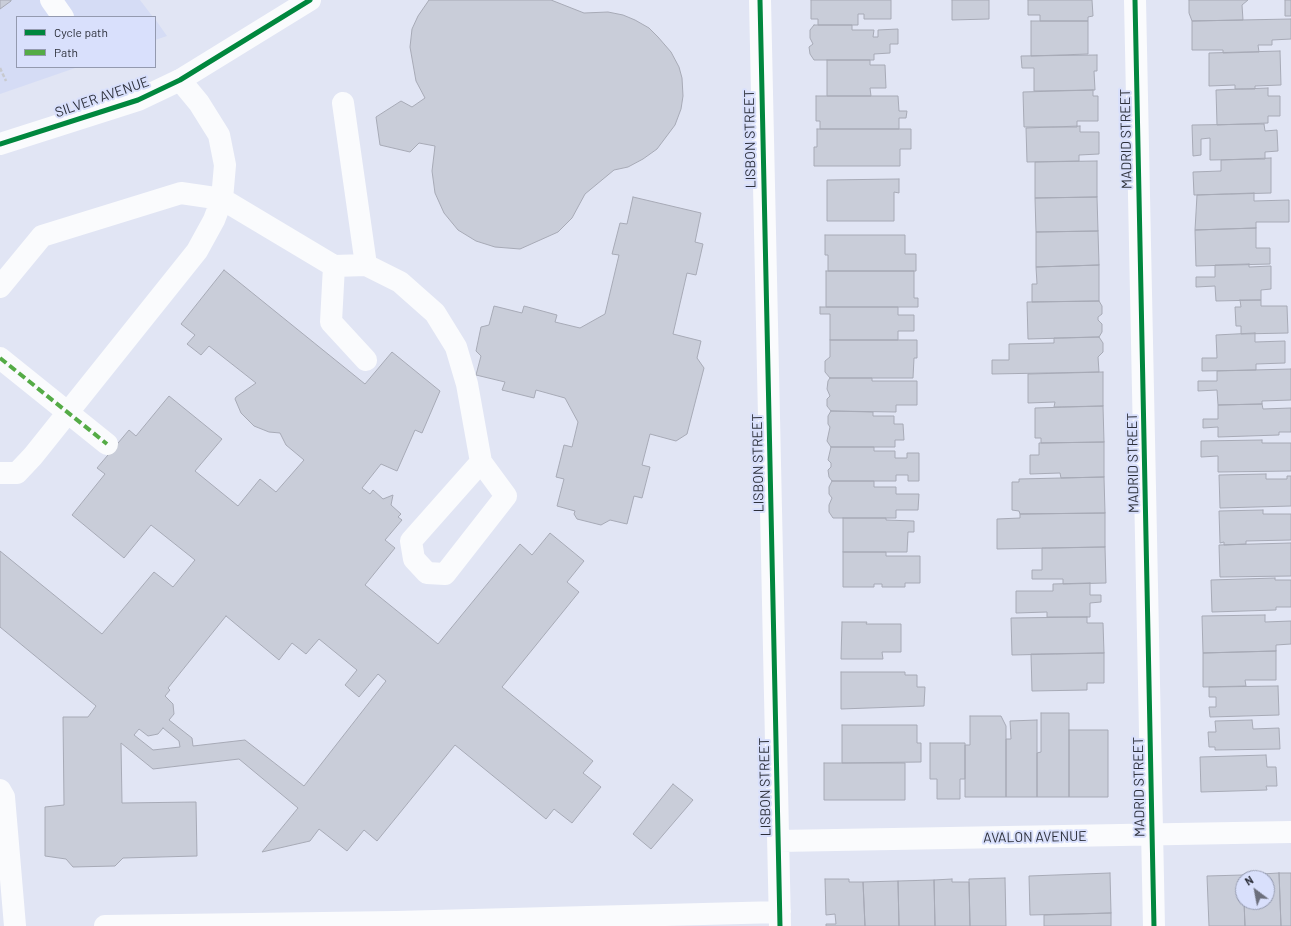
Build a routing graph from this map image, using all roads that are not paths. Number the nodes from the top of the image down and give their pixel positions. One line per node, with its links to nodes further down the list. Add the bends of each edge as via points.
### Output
1 (50, 0): 5 (street)
2 (310, 0): 6 (street, SILVER AVENUE)
3 (760, 0): 22 (street, LISBON STREET)
4 (1135, 0): 21 (street, MADRID STREET)
5 (62, 16)
6 (180, 80): 8 (street, SILVER AVENUE, via 138,100); 9 (street, via 199,103 219,135 225,165)
7 (343, 104): 10 (street)
8 (0, 144)
9 (222, 199): 11 (street); 12 (street, via 181,192 42,236); 15 (street, via 197,251)
10 (366, 265): 11 (street); 17 (street, via 400,282 435,313 456,347 467,384)
11 (334, 266): 14 (street, via 331,322)
12 (0, 287)
13 (0, 358): 15 (street)
14 (366, 360)
15 (69, 412): 16 (street); 18 (street, via 17,473)
16 (106, 444)
17 (481, 462): 17 (street, via 410,541 414,559 427,574 445,574 506,496)
18 (0, 473)
19 (0, 790): 25 (street, via 4,797)
20 (1291, 832): 21 (street, AVALON AVENUE)
21 (1152, 836): 22 (street, AVALON AVENUE); 27 (street, MADRID STREET)
22 (779, 841): 23 (street, LISBON STREET)
23 (780, 919): 24 (street)
24 (396, 924): 26 (street)
25 (15, 926)
26 (105, 926)
27 (1154, 926)

